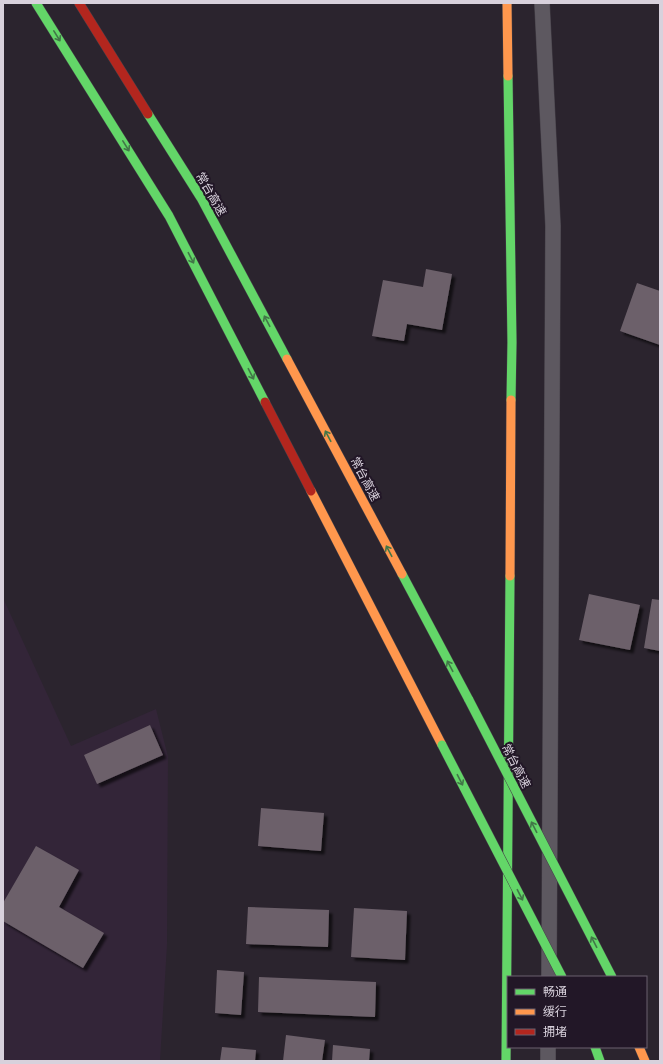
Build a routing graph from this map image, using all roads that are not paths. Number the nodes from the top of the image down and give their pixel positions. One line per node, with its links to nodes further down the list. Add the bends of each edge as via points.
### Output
1 (36, 3): 6 (main road, one-way to 6, bridge, via 170,216)
2 (79, 3): 7 (main road, 常台高速, one-way to 2, bridge, via 469,700 201,198)
3 (507, 3): 11 (main road, via 512,342)
4 (542, 3): 5 (lane, via 553,226)
5 (548, 976)
6 (561, 976)
7 (611, 976)
8 (548, 1048): 12 (lane)
9 (595, 1048): 13 (main road)
10 (639, 1048): 14 (main road)
11 (506, 1061)
12 (548, 1061)
13 (600, 1061)
14 (644, 1061)

